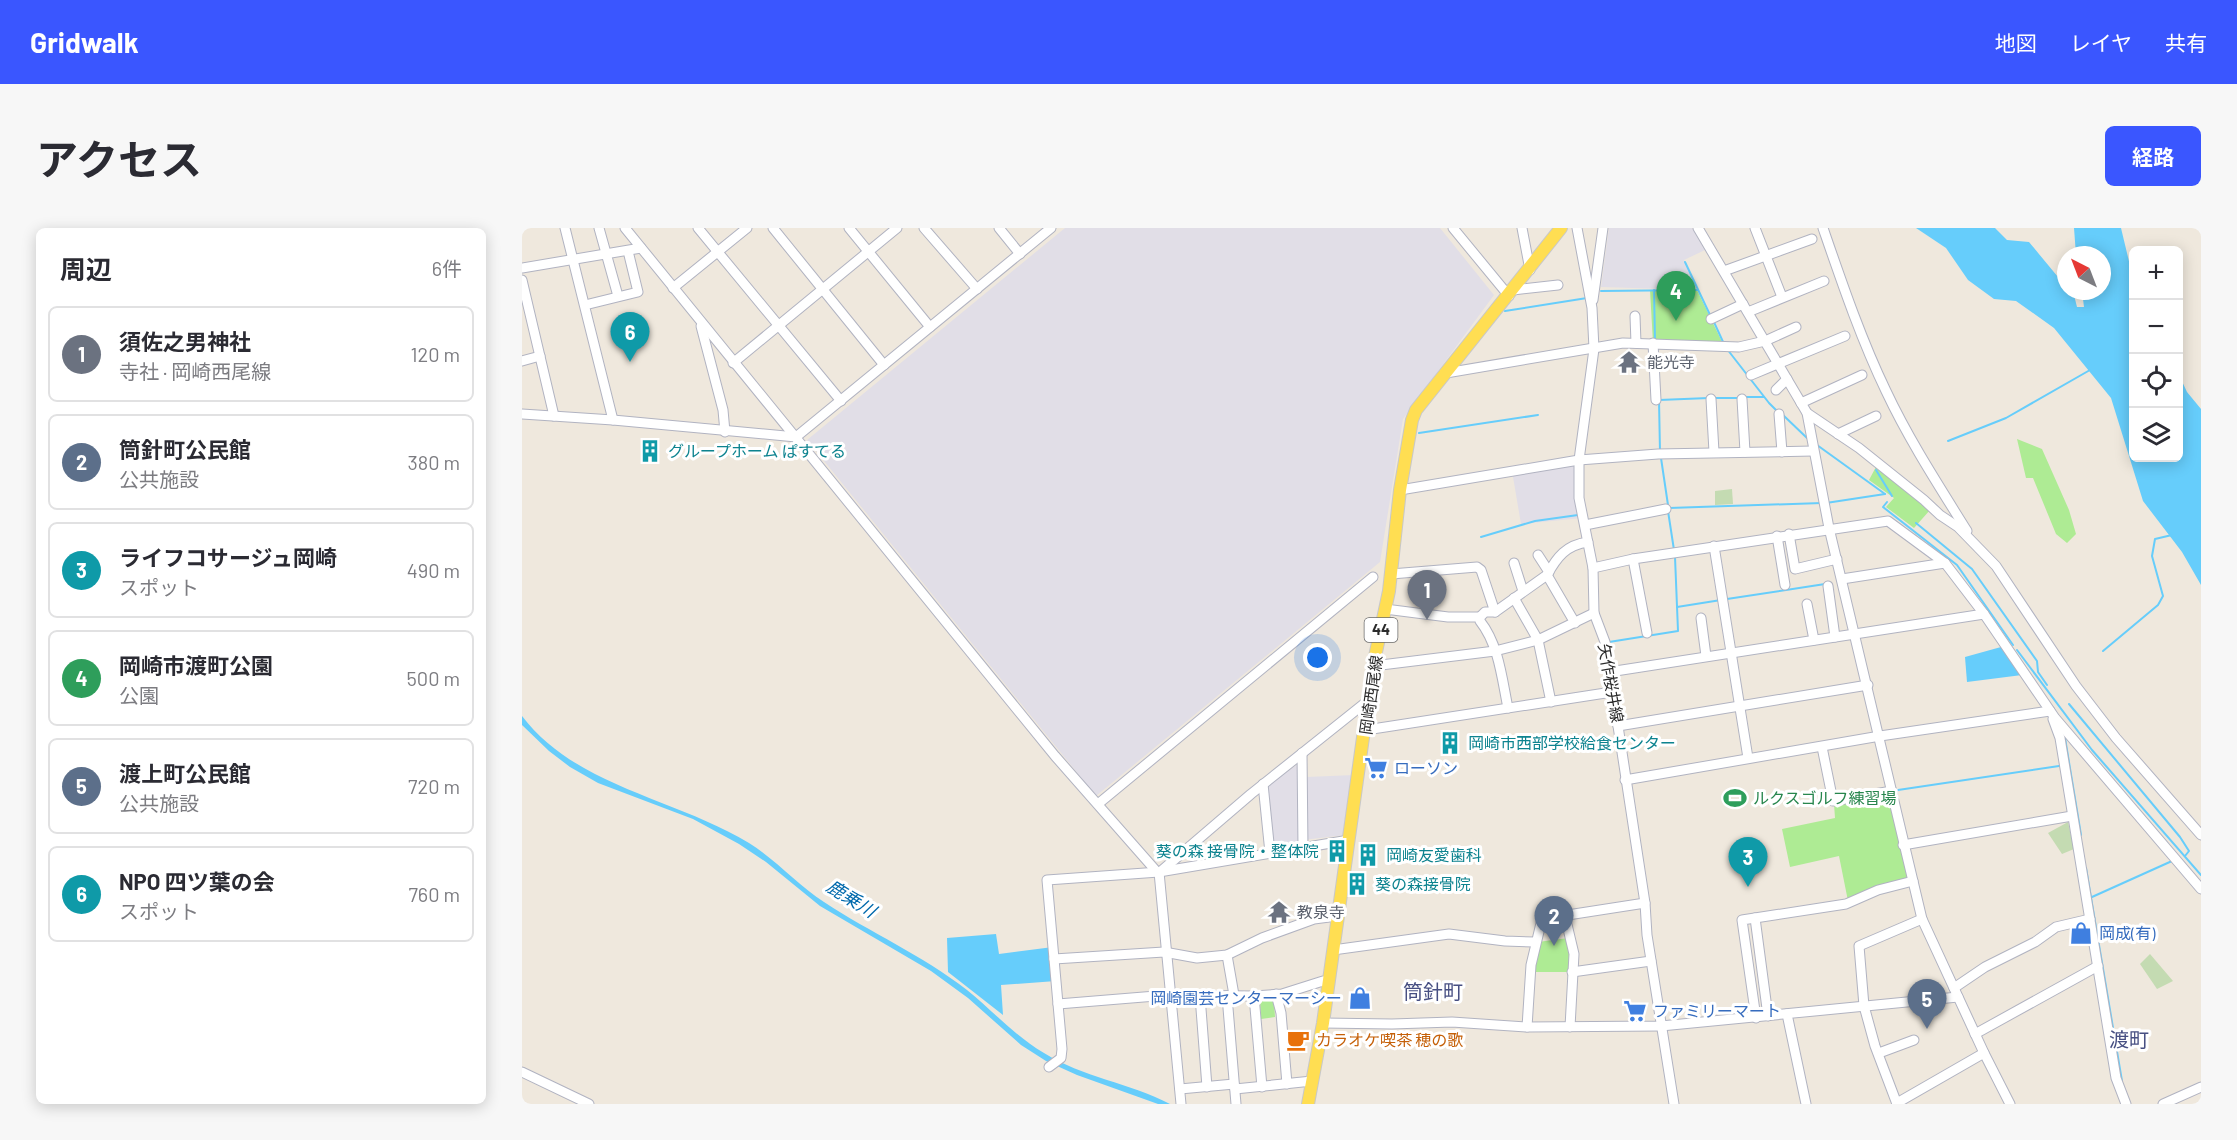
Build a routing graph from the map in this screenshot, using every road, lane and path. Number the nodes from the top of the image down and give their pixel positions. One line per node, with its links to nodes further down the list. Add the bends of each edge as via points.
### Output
1 (565, 228): 28 (street)
2 (599, 228): 26 (street)
3 (625, 228): 21 (street)
4 (698, 228): 23 (street)
5 (747, 228): 23 (street)
6 (773, 228): 36 (street)
7 (849, 228): 24 (street)
8 (897, 228): 24 (street)
9 (924, 228): 37 (street)
10 (999, 228): 25 (street)
11 (1051, 228): 25 (street)
12 (1453, 228): 38 (street)
13 (1522, 228): 30 (street)
14 (1561, 228): 30 (main road, 岡崎西尾線 / 44)
15 (1577, 228): 42 (street, 矢作桜井線)
16 (1603, 228): 42 (street)
17 (1698, 228): 31 (street)
18 (1823, 228): 91 (street, via 1886,391)
19 (1758, 229): 27 (street)
20 (1812, 238): 27 (street)
21 (641, 248): 22 (street); 35 (street)
22 (628, 250): 26 (street); 39 (street, via 638,292)
23 (718, 252): 35 (street); 47 (street)
24 (868, 252): 36 (street); 48 (street)
25 (1020, 254): 37 (street)
26 (606, 255): 28 (street); 39 (street)
27 (1766, 256): 31 (street); 40 (street)
28 (574, 261): 29 (street); 41 (street)
29 (522, 268)
30 (1530, 270): 38 (main road, 岡崎西尾線 / 44)
31 (1724, 272): 43 (street)
32 (522, 280): 55 (street)
33 (1824, 281): 40 (street)
34 (1558, 285): 38 (street)
35 (673, 288): 46 (street)
36 (823, 289): 47 (street); 59 (street)
37 (976, 289): 48 (street)
38 (1511, 293): 60 (main road, 岡崎西尾線 / 44)
39 (618, 296): 41 (street)
40 (1782, 297): 43 (street)
41 (585, 305): 75 (street)
42 (1592, 308): 54 (street, 矢作桜井線)
43 (1745, 308): 45 (street); 51 (street)
44 (1635, 316): 52 (street)
45 (1711, 319)
46 (700, 321): 57 (street); 76 (street)
47 (778, 326): 57 (street); 68 (street)
48 (930, 327): 59 (street)
49 (1796, 327): 51 (street)
50 (1845, 336): 58 (street)
51 (1765, 341): 53 (street, via 1739,347); 58 (street)
52 (1636, 343): 53 (street); 54 (street)
53 (1653, 343): 67 (street)
54 (1594, 349): 60 (street); 83 (street, 矢作桜井線)
55 (540, 356): 56 (street); 73 (street)
56 (522, 361)
57 (733, 363): 78 (street)
58 (1778, 363): 61 (street); 63 (street)
59 (884, 365): 68 (street)
60 (1446, 373): 84 (main road, 岡崎西尾線 / 44, via 1412,420)
61 (1751, 375)
62 (1862, 375): 69 (street)
63 (1787, 379): 64 (street); 69 (street)
64 (1776, 390)
65 (1711, 399): 80 (street)
66 (1742, 399): 81 (street)
67 (1656, 400)
68 (840, 401): 78 (street)
69 (1801, 403): 72 (street)
70 (522, 414): 73 (street)
71 (1779, 414): 82 (street)
72 (1807, 414): 77 (street); 79 (street)
73 (554, 416): 75 (street)
74 (1876, 416): 77 (street)
75 (613, 420): 76 (street)
76 (725, 432): 78 (street)
77 (1838, 434): 91 (street)
78 (796, 437): 141 (street, via 874,541)
79 (1813, 451): 82 (street); 87 (street)
80 (1714, 452): 81 (street); 83 (street)
81 (1745, 452): 82 (street)
82 (1782, 452)
83 (1579, 460): 84 (street); 86 (street, 矢作桜井線, via 1579,498)
84 (1400, 490): 100 (main road, 岡崎西尾線 / 44)
85 (1666, 509): 86 (street)
86 (1585, 525): 90 (street, 矢作桜井線)
87 (1829, 528): 88 (street); 95 (street); 97 (street, via 1888,521)
88 (1789, 534): 89 (street); 95 (street, via 1795,569)
89 (1777, 536): 92 (street); 103 (street)
90 (1588, 542): 98 (street, 矢作桜井線); 99 (street, via 1559,554)
91 (1975, 543): 143 (street, via 1996,566 2109,729)
92 (1714, 546): 94 (street); 121 (street)
93 (1538, 555): 99 (street)
94 (1633, 559): 98 (street); 115 (street)
95 (1837, 559): 102 (street)
96 (1514, 563): 105 (street)
97 (1945, 563): 102 (street); 111 (street)
98 (1593, 568): 110 (street, 矢作桜井線)
99 (1548, 573): 105 (street); 114 (street)
100 (1391, 574): 108 (main road, 岡崎西尾線 / 44); 109 (street, via 1477,567)
101 (1373, 577): 141 (street)
102 (1842, 579): 116 (street)
103 (1785, 585)
104 (1827, 586): 117 (street)
105 (1524, 591): 106 (street)
106 (1514, 598): 109 (street); 118 (street)
107 (1807, 604): 119 (street)
108 (1385, 609): 112 (street); 123 (main road, 岡崎西尾線 / 44)
109 (1495, 612): 112 (street, via 1485,612)
110 (1594, 613): 114 (street); 124 (street, 矢作桜井線, via 1605,642)
111 (1984, 614): 116 (street); 131 (street)
112 (1480, 617): 120 (street)
113 (1701, 618): 122 (street)
114 (1575, 623): 118 (street)
115 (1647, 633)
116 (1856, 634): 117 (street); 125 (street)
117 (1835, 637): 119 (street)
118 (1538, 640): 120 (street); 128 (street)
119 (1814, 640): 121 (street)
120 (1495, 651): 123 (street); 130 (street)
121 (1732, 652): 122 (street); 129 (street)
122 (1706, 656): 124 (street)
123 (1373, 666): 127 (main road, 岡崎西尾線 / 44)
124 (1609, 672): 126 (street, 矢作桜井線)
125 (1868, 685): 129 (street); 134 (street)
126 (1612, 692): 128 (street); 132 (street, 矢作桜井線)
127 (1370, 699): 133 (main road, 岡崎西尾線 / 44); 136 (street)
128 (1551, 702): 130 (street)
129 (1740, 704): 132 (street); 137 (street)
130 (1508, 708): 133 (street)
131 (2050, 711): 134 (street); 142 (street, via 2060,738); 150 (street)
132 (1618, 726): 138 (street, 矢作桜井線)
133 (1366, 730): 144 (main road, 岡崎西尾線 / 44)
134 (1880, 736): 135 (street); 140 (street)
135 (1822, 747): 137 (street); 140 (street, via 1833,801)
136 (1302, 753): 139 (street); 146 (street)
137 (1748, 758): 138 (street)
138 (1625, 780): 151 (street, 矢作桜井線)
139 (1263, 784): 147 (street); 148 (street)
140 (1892, 791): 145 (street)
141 (1098, 804): 148 (street)
142 (2073, 816): 145 (street); 156 (street)
143 (2201, 835)
144 (1349, 840): 146 (street); 152 (main road, 岡崎西尾線 / 44)
145 (1903, 845): 149 (street)
146 (1303, 848): 147 (street)
147 (1270, 853): 148 (street)
148 (1159, 872): 159 (street); 161 (street, via 1047,880)
149 (1913, 881): 154 (street, via 1846,904); 155 (street)
150 (2201, 889)
151 (1645, 903): 153 (street); 162 (street, 矢作桜井線)
152 (1337, 916): 158 (main road, 岡崎西尾線 / 44); 160 (street, via 1314,919)
153 (1565, 916): 157 (street, via 1542,919); 164 (street, via 1574,954)
154 (1755, 918): 175 (street); 176 (street, via 1742,920)
155 (1922, 919): 166 (street); 173 (street, via 1859,946)
156 (2090, 919): 163 (street); 166 (street, via 2056,927 1985,967)
157 (1535, 942): 158 (street, via 1449,934); 180 (street)
158 (1333, 950): 165 (main road, 岡崎西尾線 / 44)
159 (1167, 954): 160 (street, via 1197,958); 161 (street); 168 (street)
160 (1227, 955): 170 (street)
161 (1054, 959): 172 (street)
162 (1651, 961): 164 (street); 178 (street, 矢作桜井線)
163 (2098, 966): 181 (street); 202 (street, via 2116,1078)
164 (1572, 972): 179 (street)
165 (1328, 982): 167 (street); 177 (main road, 岡崎西尾線 / 44)
166 (1956, 992): 173 (street); 181 (street)
167 (1276, 994): 171 (street); 188 (street)
168 (1172, 996): 169 (street); 172 (street); 193 (street)
169 (1200, 996): 170 (street); 190 (street)
170 (1230, 996): 171 (street); 189 (street)
171 (1254, 996): 191 (street)
172 (1058, 1005): 185 (street, via 1062,1058)
173 (1864, 1006): 174 (street); 183 (street)
174 (1787, 1014): 175 (street); 199 (street)
175 (1768, 1016): 176 (street)
176 (1756, 1018): 178 (street)
177 (1323, 1023): 180 (street, via 1452,1022); 187 (main road, 岡崎西尾線 / 44)
178 (1661, 1026): 179 (street); 198 (street, 矢作桜井線)
179 (1570, 1027): 180 (street)
180 (1527, 1028)
181 (1975, 1034): 184 (street)
182 (1914, 1040): 183 (street)
183 (1879, 1053): 200 (street)
184 (1984, 1053): 200 (street); 201 (street)
185 (1049, 1067)
186 (522, 1072): 194 (street)
187 (1312, 1082): 188 (street); 197 (main road, 岡崎西尾線 / 44)
188 (1287, 1084): 191 (street)
189 (1234, 1086): 190 (street); 191 (street); 196 (street)
190 (1207, 1087): 193 (street)
191 (1263, 1087)
192 (2201, 1087): 203 (street)
193 (1180, 1089): 195 (street)
194 (589, 1104)
195 (1181, 1104)
196 (1236, 1104)
197 (1308, 1104)
198 (1674, 1104)
199 (1806, 1104)
200 (1897, 1104)
201 (2010, 1104)
202 (2126, 1104)
203 (2163, 1104)

